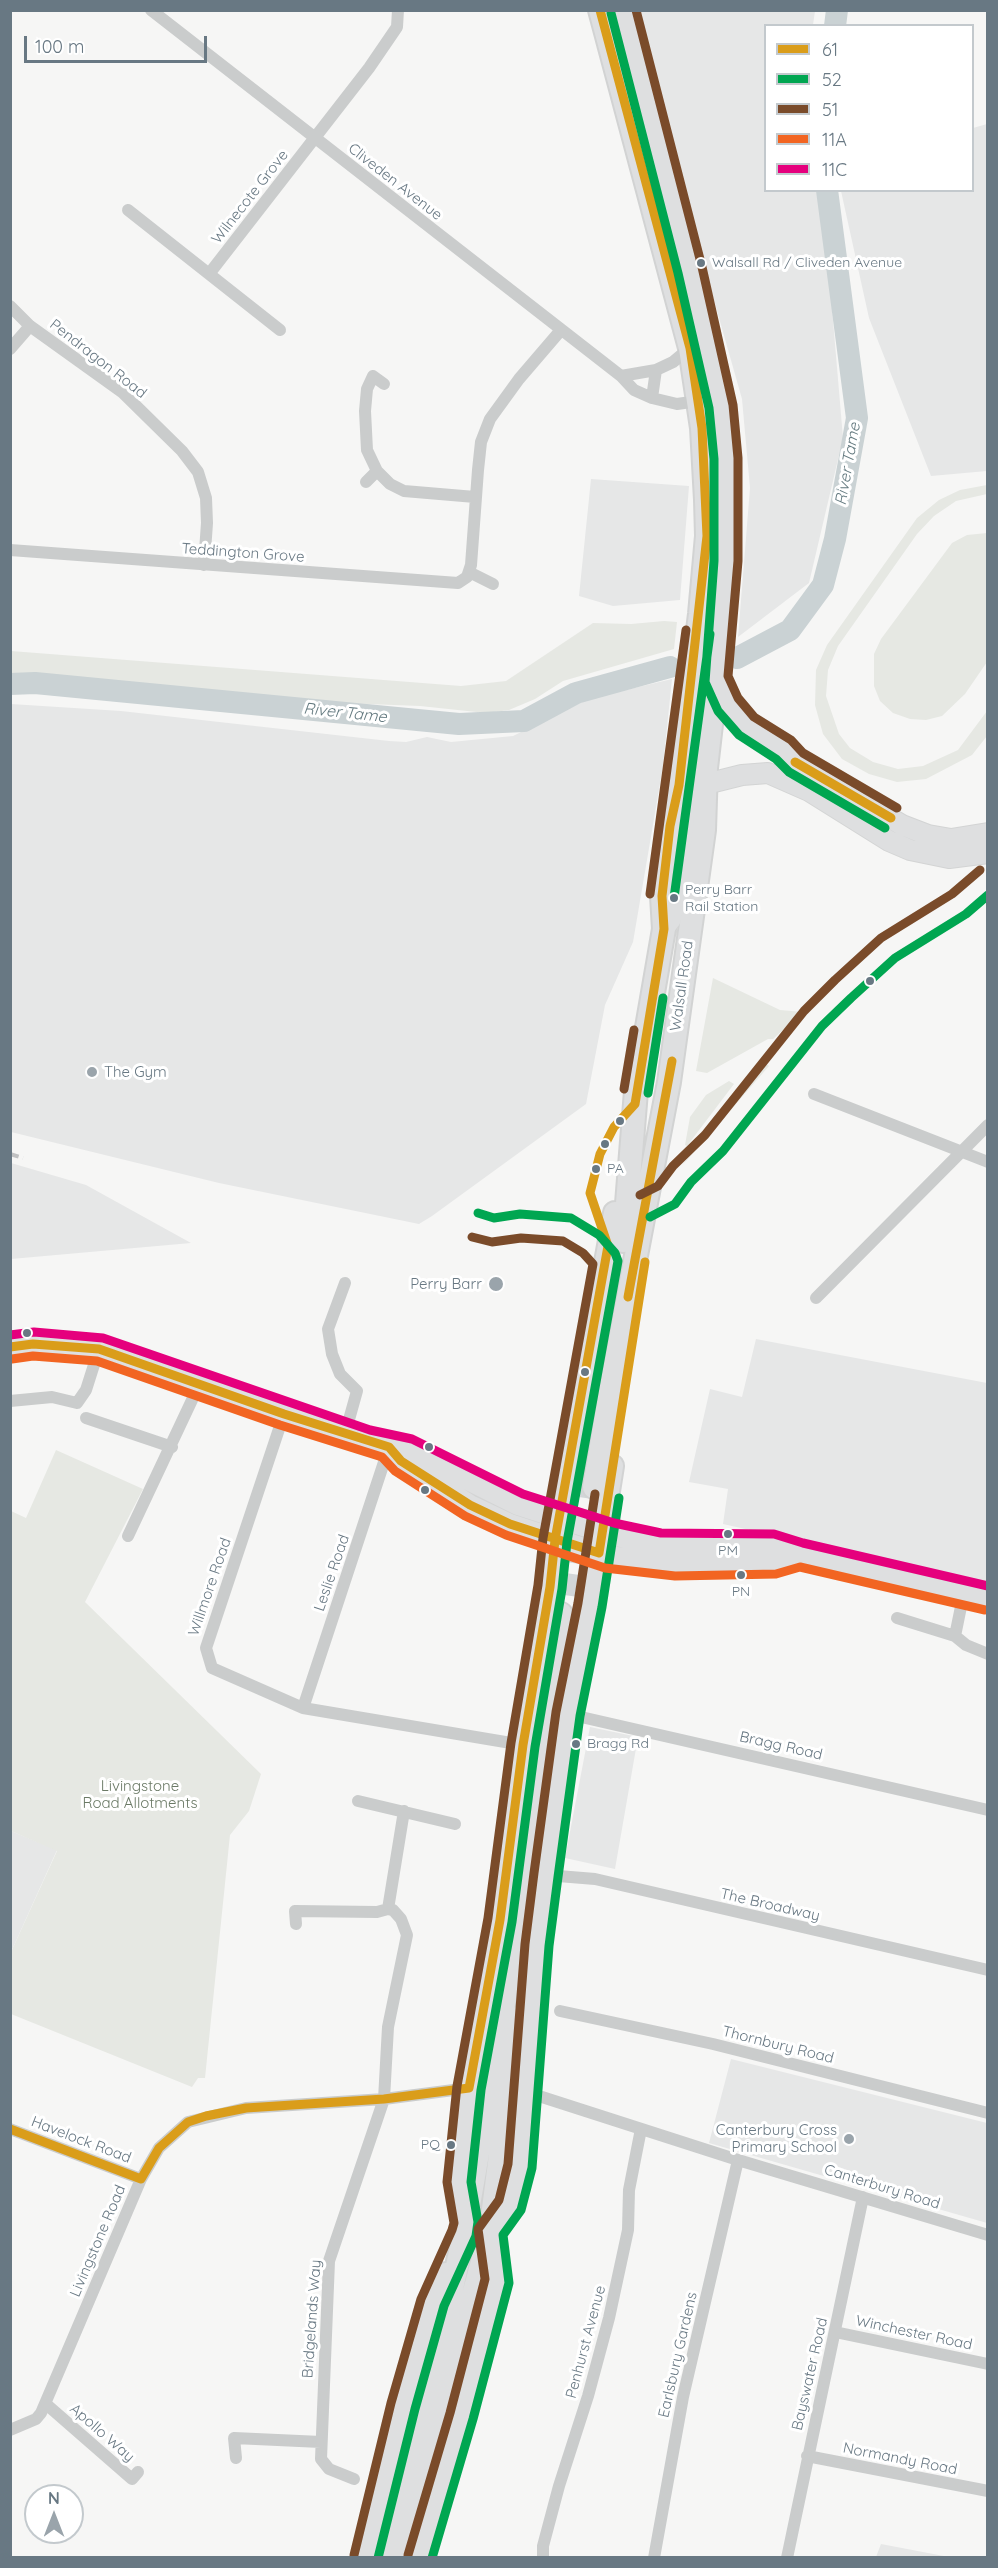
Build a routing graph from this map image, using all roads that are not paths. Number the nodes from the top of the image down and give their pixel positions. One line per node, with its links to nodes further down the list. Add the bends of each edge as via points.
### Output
1 (151, 10): 5 (street, Cliveden Avenue)
2 (398, 10): 5 (street, Wilnecote Grove, via 397,27 390,39)
3 (600, 10): 13 (highway, Walsall Road)
4 (623, 10): 7 (highway, Walsall Road)
5 (315, 139): 8 (street, Wilnecote Grove); 12 (street, Cliveden Avenue)
6 (128, 210): 8 (street)
7 (690, 270): 19 (street, Walsall Road, via 708,391); 27 (highway, Walsall Road, via 721,406 726,458 724,604)
8 (209, 274): 11 (street)
9 (10, 306): 10 (street, Pendragon Road)
10 (30, 326): 14 (street); 24 (street, Pendragon Road, via 122,392 198,472 206,498)
11 (280, 330)
12 (561, 330): 16 (street, Cliveden Avenue); 22 (street, via 490,419 481,442)
13 (690, 348): 15 (street, via 674,362); 19 (highway, Walsall Road)
14 (10, 349)
15 (656, 370): 16 (street); 18 (street)
16 (621, 376): 18 (street, Cliveden Avenue, via 634,390)
17 (384, 384): 20 (street, via 373,376 365,411 367,450)
18 (652, 398): 19 (street, Cliveden Avenue, via 677,404)
19 (698, 401): 30 (highway, Walsall Road, via 706,536)
20 (377, 471): 21 (street); 22 (street, via 404,491)
21 (366, 482)
22 (475, 497): 25 (street)
23 (10, 550): 24 (street, Teddington Grove)
24 (204, 565): 25 (street, Teddington Grove, via 440,583 458,583)
25 (469, 572): 26 (street)
26 (493, 584)
27 (716, 678): 28 (main road, via 735,715); 29 (highway, Walsall Road)
28 (795, 762): 29 (main road, via 742,763 725,770); 31 (main road, via 902,825 928,836)
29 (712, 783): 30 (main road); 31 (main road, via 768,773 809,791 910,850 949,858); 32 (main road, Walsall Road, via 692,800 671,919); 49 (highway, Walsall Road, via 669,1082 644,1210 650,1230)
30 (679, 785): 32 (highway, Walsall Road, via 662,896)
31 (985, 841)
32 (664, 929): 37 (highway, Walsall Road, via 636,1091)
33 (814, 1094): 35 (street)
34 (987, 1125): 35 (street)
35 (962, 1150): 36 (street); 39 (street)
36 (987, 1162)
37 (627, 1191): 49 (highway, Walsall Road); 50 (highway, via 613,1216)
38 (345, 1283): 46 (street, via 328,1329 340,1374 357,1391)
39 (816, 1298)
40 (10, 1347): 41 (main road, via 33,1344)
41 (99, 1349): 42 (main road); 43 (street, via 78,1403 52,1397)
42 (200, 1383): 44 (main road); 47 (street)
43 (10, 1401)
44 (284, 1414): 46 (main road); 58 (street, Willmore Road, via 206,1648 212,1668)
45 (86, 1418): 47 (street)
46 (345, 1434): 48 (main road)
47 (172, 1447): 51 (street)
48 (389, 1448): 50 (main road, via 408,1450); 58 (street, Leslie Road)
49 (597, 1493): 52 (highway)
50 (557, 1529): 52 (main road); 60 (highway)
51 (128, 1536)
52 (600, 1542): 53 (main road, via 631,1560 675,1564 775,1562 800,1555); 59 (highway)
53 (964, 1593): 54 (main road); 56 (street)
54 (987, 1598)
55 (897, 1618): 56 (street)
56 (955, 1636): 57 (street)
57 (987, 1654)
58 (303, 1707): 60 (street, Willmore Road)
59 (568, 1714): 62 (street, Bragg Road); 65 (highway)
60 (523, 1745): 70 (highway, via 500,1920)
61 (358, 1800): 63 (street)
62 (987, 1810)
63 (404, 1811): 64 (street); 66 (street)
64 (455, 1824)
65 (546, 1875): 68 (street, The Broadway, via 595,1879); 71 (highway)
66 (391, 1910): 67 (street, via 295,1911); 72 (street, Bridgelands Way, via 407,1935 388,2028)
67 (296, 1924)
68 (987, 1970)
69 (560, 2011): 73 (street, Thornbury Road, via 712,2044)
70 (469, 2088): 72 (street, Livingstone Road); 79 (highway, via 459,2182)
71 (527, 2097): 75 (street, Canterbury Road, via 542,2097); 80 (highway, via 520,2166 510,2205)
72 (384, 2099): 77 (street, Livingstone Road, via 246,2108 206,2116 188,2122 159,2148); 86 (street, Bridgelands Way, via 329,2261)
73 (987, 2113)
74 (10, 2129): 77 (street, Havelock Road)
75 (641, 2129): 76 (street, Canterbury Road); 96 (street, Penhurst Avenue, via 629,2190 628,2230 609,2318 559,2486)
76 (738, 2160): 78 (street, Canterbury Road); 97 (street, Earlsbury Gardens, via 683,2397)
77 (141, 2179): 84 (street, Livingstone Road)
78 (863, 2197): 81 (street, Canterbury Road); 82 (street, Bayswater Road)
79 (465, 2229): 80 (highway, via 571,1596 535,1851 508,2111); 92 (highway, via 433,2302); 93 (highway, via 425,2412)
80 (490, 2232): 94 (highway); 95 (highway, via 497,2280 462,2416)
81 (987, 2235)
82 (835, 2332): 83 (street, Winchester Road); 87 (street, Bayswater Road)
83 (987, 2364)
84 (45, 2404): 85 (street, Livingstone Road, via 36,2419); 89 (street, Apollo Way, via 132,2479)
85 (10, 2430)
86 (321, 2442): 88 (street, via 234,2438); 90 (street, Bridgelands Way, via 321,2459 329,2469)
87 (807, 2456): 91 (street, Normandy Road); 98 (street, Bayswater Road)
88 (237, 2458)
89 (138, 2472)
90 (354, 2479)
91 (987, 2491)
92 (366, 2558)
93 (383, 2558)
94 (402, 2558)
95 (419, 2558)
96 (543, 2558)
97 (654, 2558)
98 (787, 2558)

